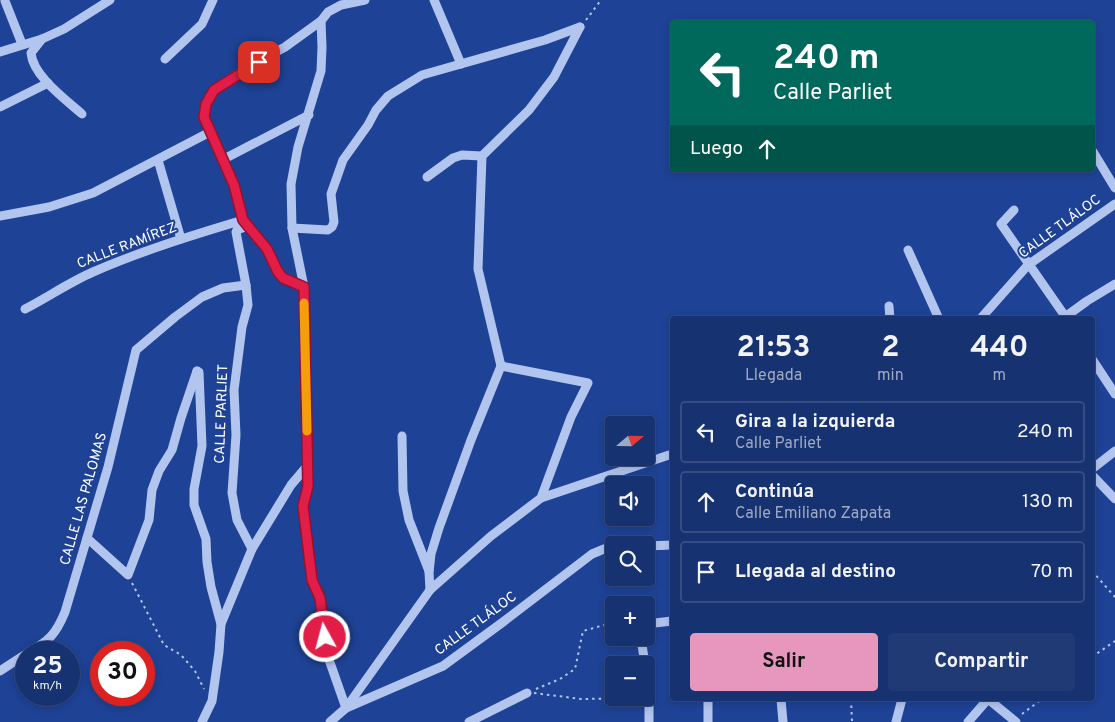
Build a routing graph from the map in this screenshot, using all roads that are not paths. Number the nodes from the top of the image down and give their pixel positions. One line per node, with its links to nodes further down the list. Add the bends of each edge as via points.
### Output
1 (110, 0): 8 (street)
2 (212, 0): 11 (street, via 202,24)
3 (5, 1): 9 (street)
4 (362, 1): 6 (street)
5 (438, 1): 12 (street)
6 (339, 2): 7 (street)
7 (321, 21): 16 (street, via 321,70); 17 (street, via 214,90 206,104 204,117)
8 (42, 39): 9 (street); 13 (street, via 31,53 34,64)
9 (22, 44): 10 (street)
10 (0, 52)
11 (165, 59)
12 (461, 64): 19 (street, via 580,27 554,77 529,110); 28 (street, via 422,75 388,96 343,160 331,194 332,227 328,230)
13 (48, 83): 14 (street); 15 (street)
14 (0, 107)
15 (82, 114)
16 (308, 114): 20 (street); 28 (street, via 291,184)
17 (210, 132): 20 (street); 21 (street)
18 (1095, 155): 23 (street)
19 (482, 156): 22 (street, via 452,158); 43 (street, via 478,269)
20 (224, 159): 27 (street)
21 (158, 160): 26 (street, via 93,193 49,207); 29 (street)
22 (427, 177)
23 (1115, 188)
24 (1115, 204): 31 (street, CALLE TLÁLOC)
25 (1014, 210): 31 (street, via 1001,224)
26 (0, 216)
27 (245, 223): 29 (street, CALLE RAMÍREZ); 32 (street, CALLE PARLIET, via 236,232); 34 (street, via 267,249 283,278)
28 (292, 228): 34 (street)
29 (181, 239): 36 (street, CALLE RAMÍREZ, via 94,272)
30 (908, 250): 38 (street)
31 (1028, 265): 39 (street, CALLE TLÁLOC); 40 (street)
32 (246, 284): 53 (street, CALLE LAS PALOMAS, via 223,288 202,298 136,350 111,457); 56 (street, CALLE PARLIET, via 248,305 234,390 236,435 232,492 237,520)
33 (1115, 284): 41 (street)
34 (304, 287): 48 (street)
35 (889, 306): 37 (street)
36 (25, 309)
37 (890, 316)
38 (938, 316)
39 (983, 316)
40 (1065, 316)
41 (1068, 316)
42 (1095, 364): 44 (street)
43 (502, 366): 51 (street, via 588,383 571,417); 58 (street, via 439,528)
44 (1115, 394)
45 (402, 436): 58 (street, via 402,491 409,520)
46 (1115, 451): 49 (street)
47 (670, 455): 51 (street)
48 (308, 465): 56 (street, via 291,485); 73 (street, via 308,486 303,506 312,580 320,598 327,654)
49 (1095, 467)
50 (1095, 478): 52 (street)
51 (541, 498): 59 (street, via 491,536)
52 (1115, 499)
53 (87, 538): 62 (street, via 128,575 149,520 152,490 172,450 198,371 202,446 194,505 206,539 206,562); 63 (street, CALLE LAS PALOMAS, via 58,630)
54 (670, 545): 55 (street)
55 (655, 546)
56 (252, 549): 62 (street)
57 (605, 549): 73 (street, CALLE TLÁLOC, via 592,554 443,666)
58 (429, 572): 59 (street)
59 (430, 590): 73 (street)
60 (670, 621): 61 (street)
61 (655, 623)
62 (221, 624): 75 (street, via 212,701)
63 (45, 641)
64 (15, 660): 65 (street, CALLE LAS PALOMAS)
65 (0, 671)
66 (527, 693): 77 (street)
67 (708, 701): 79 (street)
68 (781, 701): 80 (street)
69 (901, 701): 81 (street)
70 (986, 701): 82 (street)
71 (990, 701): 74 (street)
72 (649, 706): 78 (street)
73 (346, 708): 76 (street)
74 (1015, 721)
75 (202, 722)
76 (330, 722)
77 (469, 722)
78 (649, 722)
79 (708, 722)
80 (783, 722)
81 (896, 722)
82 (968, 722)

